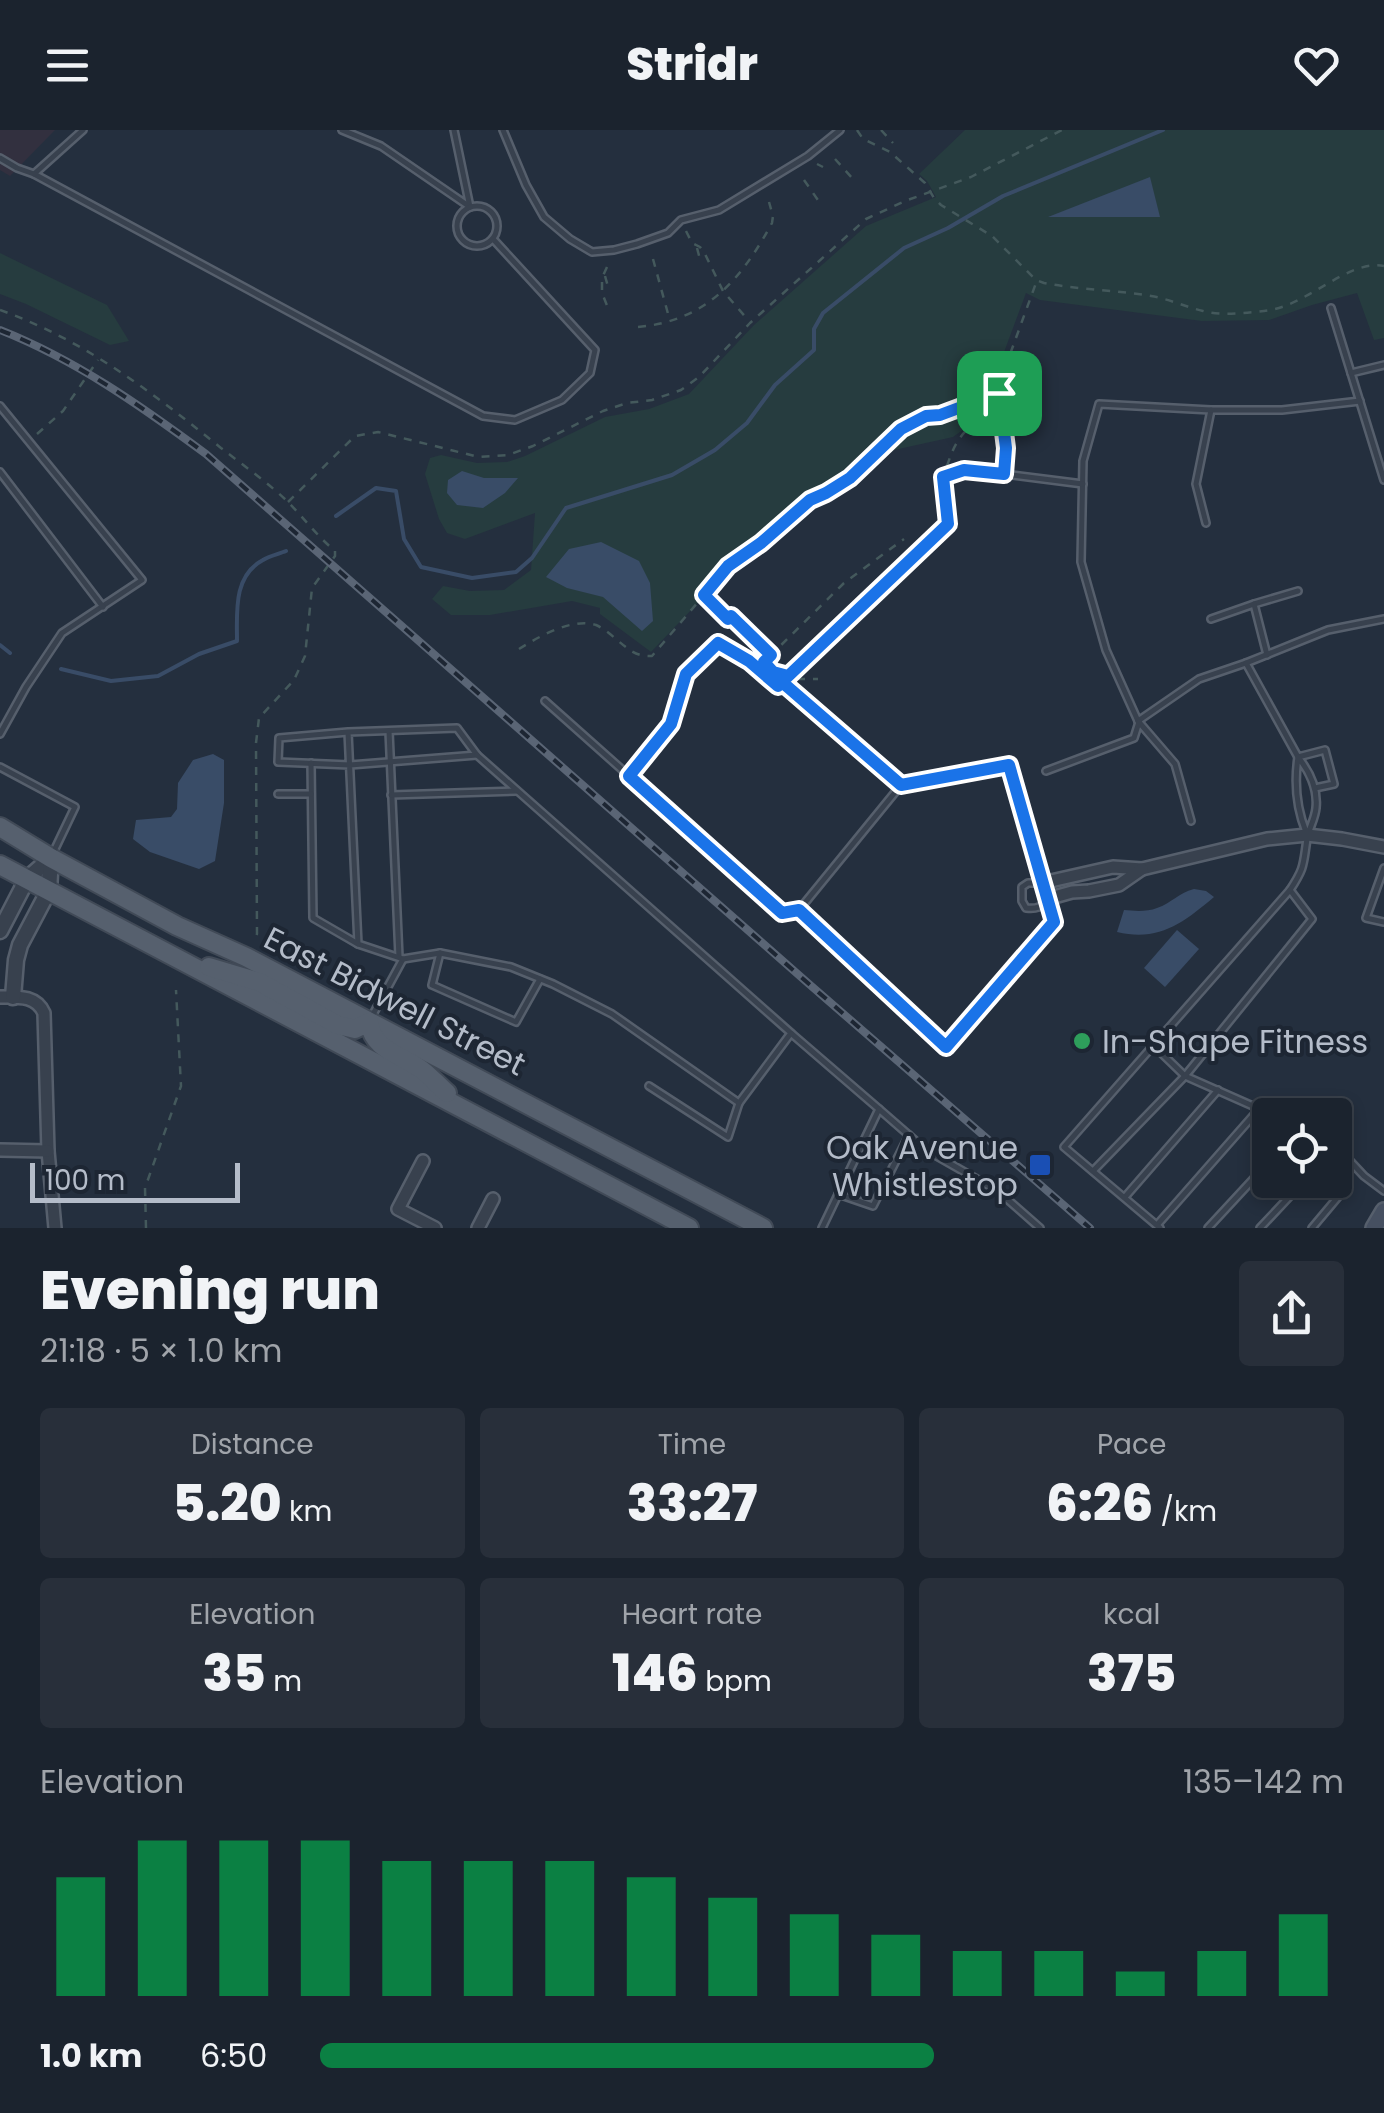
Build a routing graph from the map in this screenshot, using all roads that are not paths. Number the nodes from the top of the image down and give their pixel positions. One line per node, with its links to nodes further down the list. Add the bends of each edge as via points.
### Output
1 (83, 130): 7 (lane)
2 (342, 130): 8 (lane, via 380,146)
3 (454, 130): 8 (lane)
4 (503, 130): 5 (lane, via 544,217 592,252 637,244 668,233 681,220 719,210)
5 (840, 130)
6 (0, 158): 7 (lane)
7 (34, 174): 9 (lane, via 484,416 515,420 562,400 590,373 595,350)
8 (470, 207): 9 (lane, via 494,214); 9 (lane, via 458,220 461,237 476,246)
9 (493, 239)
10 (1331, 308): 12 (lane)
11 (1384, 365): 12 (lane)
12 (1351, 373): 13 (lane)
13 (1360, 402): 15 (lane); 17 (lane)
14 (0, 406): 22 (lane, via 142,580)
15 (1212, 410): 18 (lane, via 1099,404); 19 (lane, via 1196,484)
16 (0, 472): 22 (lane)
17 (1383, 476)
18 (1083, 484): 27 (lane, via 964,470 943,477 948,524); 29 (lane, via 1081,562 1106,650)
19 (1206, 523)
20 (1298, 591): 21 (lane)
21 (1254, 604): 24 (lane); 25 (lane)
22 (103, 607): 32 (lane, via 62,633)
23 (1384, 618): 25 (lane)
24 (1211, 619)
25 (1267, 654): 26 (lane)
26 (1246, 663): 29 (lane, via 1199,679); 34 (lane)
27 (782, 682): 40 (lane, via 778,686 718,643 686,674 671,724); 41 (lane)
28 (545, 701): 40 (lane)
29 (1139, 721): 39 (lane, via 1134,738); 47 (lane, via 1175,764)
30 (389, 731): 31 (lane); 33 (lane, via 457,728); 35 (lane)
31 (348, 732): 36 (lane, via 278,738 278,762); 37 (lane)
32 (0, 734)
33 (477, 755): 35 (lane); 43 (lane)
34 (1298, 757): 42 (lane); 42 (lane, via 1326,750 1334,784); 49 (lane, via 1297,810)
35 (390, 762): 37 (lane); 46 (lane)
36 (311, 763): 37 (lane); 45 (lane)
37 (350, 764): 64 (lane)
38 (0, 767): 51 (lane, via 76,807)
39 (1046, 771)
40 (629, 776): 61 (lane, via 782,913)
41 (901, 785): 56 (lane, via 1009,765); 61 (lane)
42 (1315, 788): 49 (lane)
43 (517, 790): 46 (lane); 71 (lane)
44 (278, 794): 45 (lane)
45 (311, 794): 64 (lane, via 313,918)
46 (392, 796): 67 (lane)
47 (1190, 820)
48 (0, 827): 51 (main road, East Bidwell Street)
49 (1307, 835): 50 (street); 54 (street); 58 (lane, via 1304,868)
50 (1384, 847)
51 (51, 858): 55 (street); 57 (street); 70 (main road, East Bidwell Street)
52 (0, 864): 55 (main road, East Bidwell Street)
53 (1384, 868): 59 (lane)
54 (1142, 869): 56 (street, via 1112,867); 60 (street, via 1120,885)
55 (27, 879): 57 (main road, East Bidwell Street); 63 (street)
56 (1042, 883): 60 (lane); 60 (lane, via 1022,887 1022,900 1034,909)
57 (49, 890): 66 (main road, East Bidwell Street); 69 (street, via 20,945)
58 (1290, 890): 72 (lane); 73 (lane, via 1312,918)
59 (1380, 890): 62 (lane, via 1366,918)
60 (1048, 899): 61 (lane, via 1054,922 946,1047)
61 (799, 910)
62 (1384, 922)
63 (0, 932)
64 (358, 944): 67 (lane)
65 (440, 953): 67 (lane); 68 (lane, via 511,966); 68 (lane, via 432,985 516,1022)
66 (170, 955): 70 (main road, via 259,982 338,1025); 79 (main road, East Bidwell Street)
67 (401, 958): 70 (lane)
68 (540, 979): 76 (lane, via 612,1014)
69 (7, 997): 83 (street, via 34,1000 44,1013)
70 (369, 1022): 79 (main road, via 380,1045 420,1068); 100 (main road, East Bidwell Street)
71 (791, 1033): 76 (lane); 78 (lane)
72 (1153, 1046): 73 (lane); 86 (lane, via 1064,1146)
73 (1184, 1076): 75 (lane); 86 (lane)
74 (649, 1086): 76 (lane, via 728,1137)
75 (1218, 1090): 77 (lane); 90 (lane)
76 (738, 1103)
77 (1252, 1105)
78 (879, 1109): 81 (lane); 89 (lane)
79 (465, 1110): 99 (main road, East Bidwell Street)
80 (1252, 1116): 95 (lane)
81 (909, 1135): 89 (lane, via 873,1206); 102 (lane, via 998,1192)
82 (0, 1150): 83 (street)
83 (48, 1151): 96 (street)
84 (423, 1161): 97 (street, via 398,1208)
85 (1352, 1163): 88 (lane)
86 (1093, 1171): 90 (lane)
87 (1252, 1180): 103 (lane)
88 (1384, 1191)
89 (838, 1194): 101 (lane)
90 (1125, 1198): 95 (lane)
91 (1288, 1198): 104 (lane)
92 (1337, 1198): 105 (lane)
93 (493, 1199): 98 (street)
94 (1384, 1211): 106 (main road)
95 (1158, 1227)
96 (55, 1228)
97 (434, 1228)
98 (478, 1228)
99 (689, 1228)
100 (763, 1228)
101 (822, 1228)
102 (1040, 1228)
103 (1208, 1228)
104 (1260, 1228)
105 (1312, 1228)
106 (1374, 1228)

